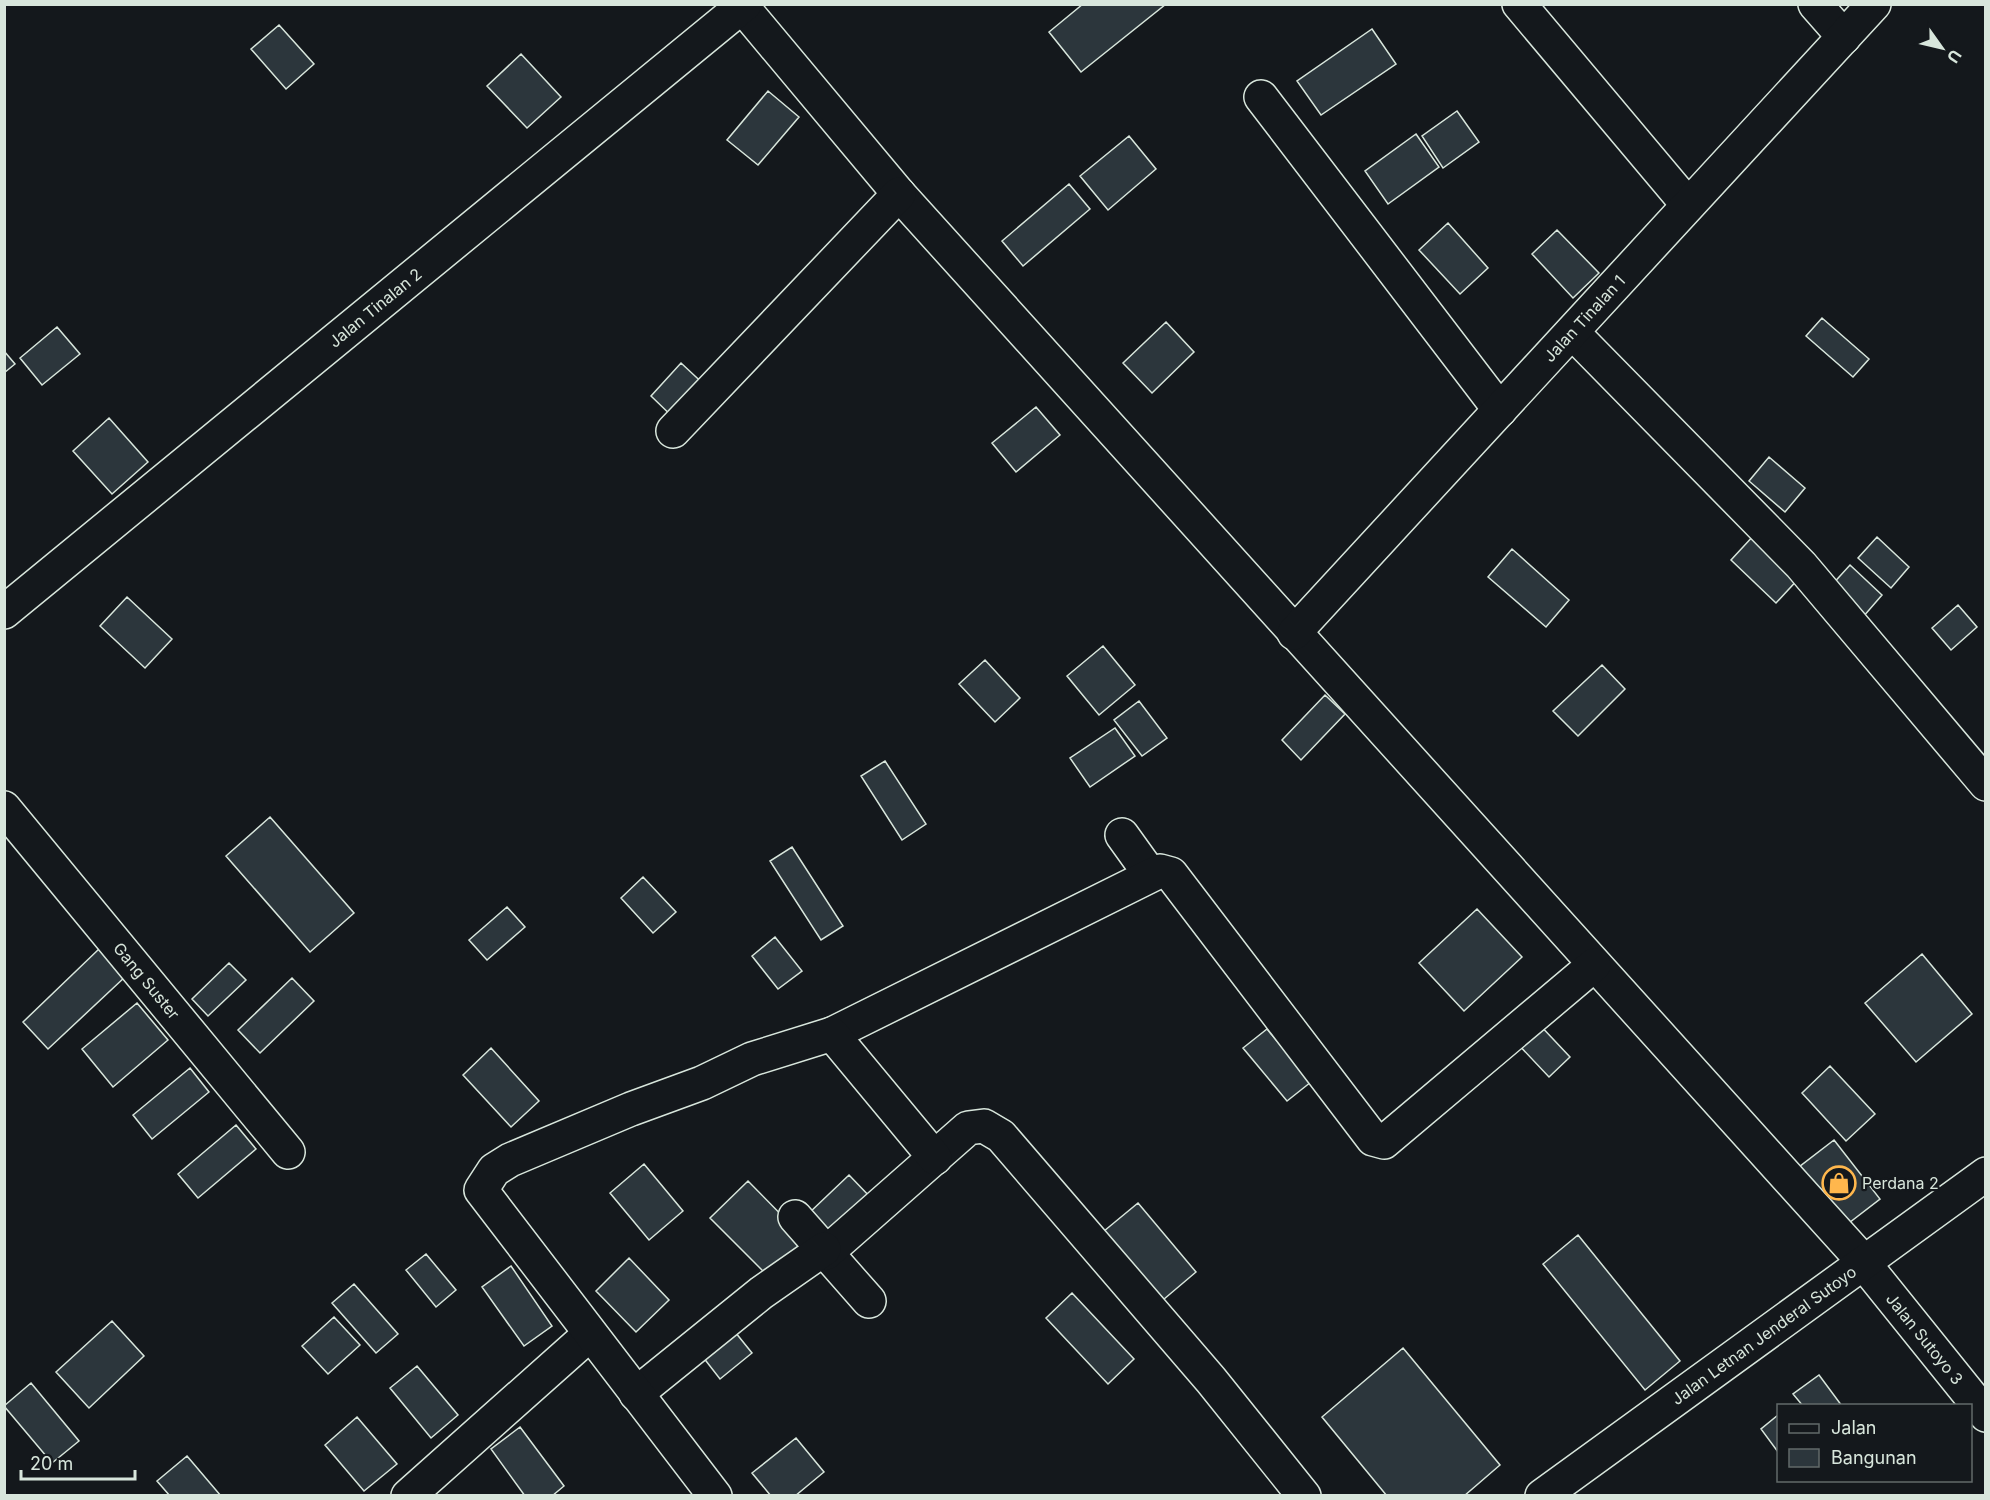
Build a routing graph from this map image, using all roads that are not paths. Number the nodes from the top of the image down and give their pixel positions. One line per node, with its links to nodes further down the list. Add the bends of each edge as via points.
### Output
1 (1520, 4): 8 (street)
2 (1815, 4): 5 (street)
3 (1874, 4): 5 (street, Jalan Tinalan 1)
4 (742, 5): 7 (street, Jalan Sutoyo 3); 12 (street, Jalan Tinalan 2)
5 (1844, 37): 8 (street, Jalan Tinalan 1)
6 (1261, 97): 10 (street)
7 (899, 194): 11 (street); 13 (street, Jalan Sutoyo 3)
8 (1688, 205): 9 (street, Jalan Tinalan 1)
9 (1572, 332): 10 (street, Jalan Tinalan 1); 14 (street, via 1801,565)
10 (1500, 410): 13 (street, Jalan Tinalan 1)
11 (673, 431)
12 (7, 604)
13 (1294, 633): 18 (street, Jalan Sutoyo 3)
14 (1986, 784)
15 (4, 808): 20 (street, Gang Suster)
16 (1122, 836): 17 (street)
17 (1149, 874): 18 (street, via 1171,874 1377,1142 1394,1134); 19 (street)
18 (1594, 965): 25 (street, Jalan Sutoyo 3)
19 (832, 1034): 21 (street); 27 (street, via 752,1059 702,1083 631,1109 510,1160 487,1178 481,1190)
20 (288, 1152)
21 (935, 1158): 24 (street); 32 (street, via 968,1128 984,1126 1001,1136 1211,1380)
22 (1986, 1174): 25 (street, Jalan Letnan Jenderal Sutoyo)
23 (795, 1217): 24 (street)
24 (825, 1251): 26 (street); 28 (street, via 760,1293)
25 (1863, 1263): 29 (street, Jalan Sutoyo 3); 33 (street, Jalan Letnan Jenderal Sutoyo)
26 (869, 1301)
27 (590, 1334): 28 (street); 30 (street)
28 (636, 1394): 31 (street)
29 (1986, 1415)
30 (408, 1496)
31 (715, 1496)
32 (1304, 1496)
33 (1542, 1496)

